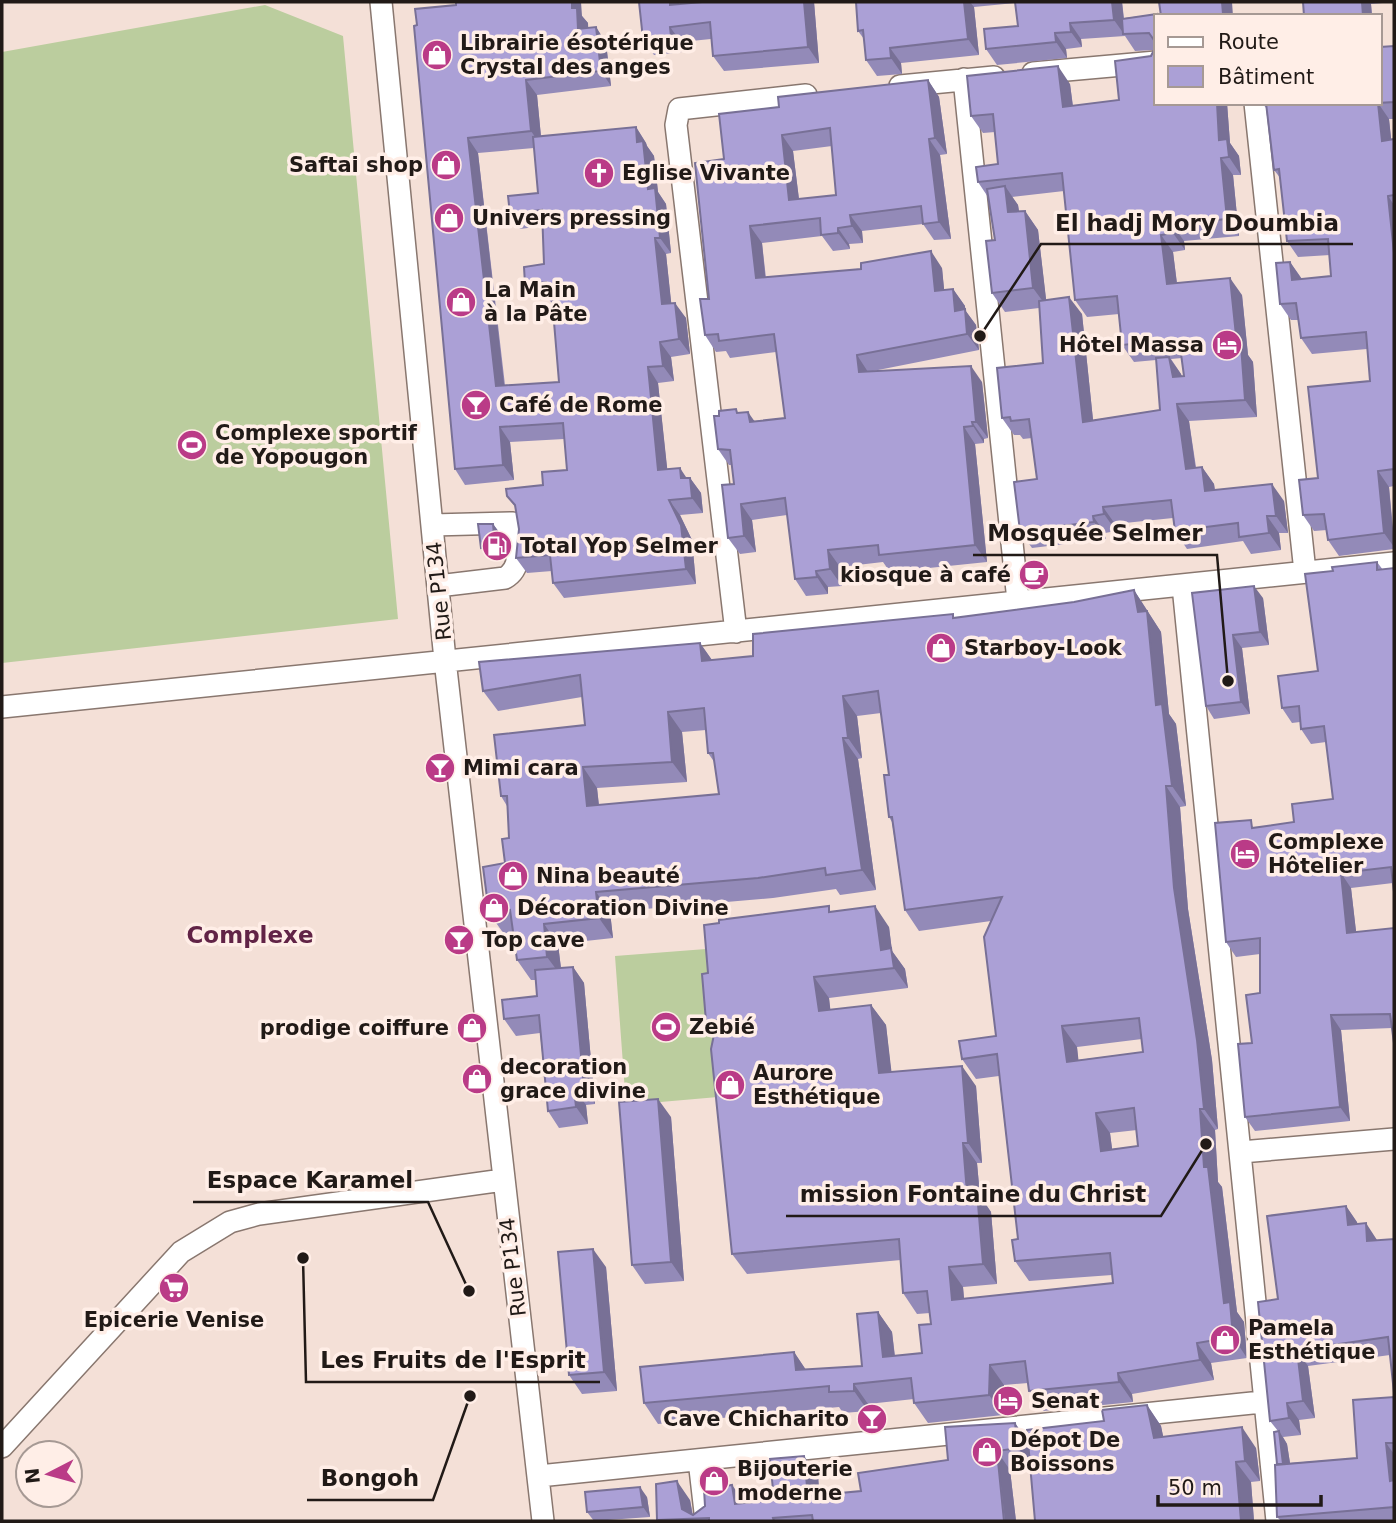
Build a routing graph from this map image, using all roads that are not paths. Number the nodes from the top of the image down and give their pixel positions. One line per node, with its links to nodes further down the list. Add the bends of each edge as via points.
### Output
1 (381, 2): 7 (street, Rue P134)
2 (1154, 62): 3 (street)
3 (964, 79): 4 (street); 12 (street)
4 (885, 88)
5 (831, 93): 13 (street, via 679,109 676,125)
6 (1255, 105): 9 (street)
7 (432, 525): 10 (street, Rue P134); 10 (street, via 513,523 518,560 514,573 505,578)
8 (1394, 563): 9 (street)
9 (1305, 572): 11 (street)
10 (438, 586): 14 (street, Rue P134)
11 (1183, 586): 12 (street); 17 (street)
12 (1018, 601): 13 (street)
13 (736, 632): 14 (street)
14 (445, 660): 15 (street); 18 (street, Rue P134)
15 (2, 707)
16 (1394, 1139): 17 (street)
17 (1241, 1153): 19 (street)
18 (503, 1180): 20 (street, via 230,1222 181,1252); 23 (street, Rue P134)
19 (1262, 1402): 22 (street); 26 (street)
20 (9, 1424): 21 (street)
21 (2, 1447)
22 (699, 1460): 23 (street); 25 (street)
23 (539, 1476): 24 (street, Rue P134)
24 (543, 1521)
25 (706, 1521)
26 (1277, 1521)

